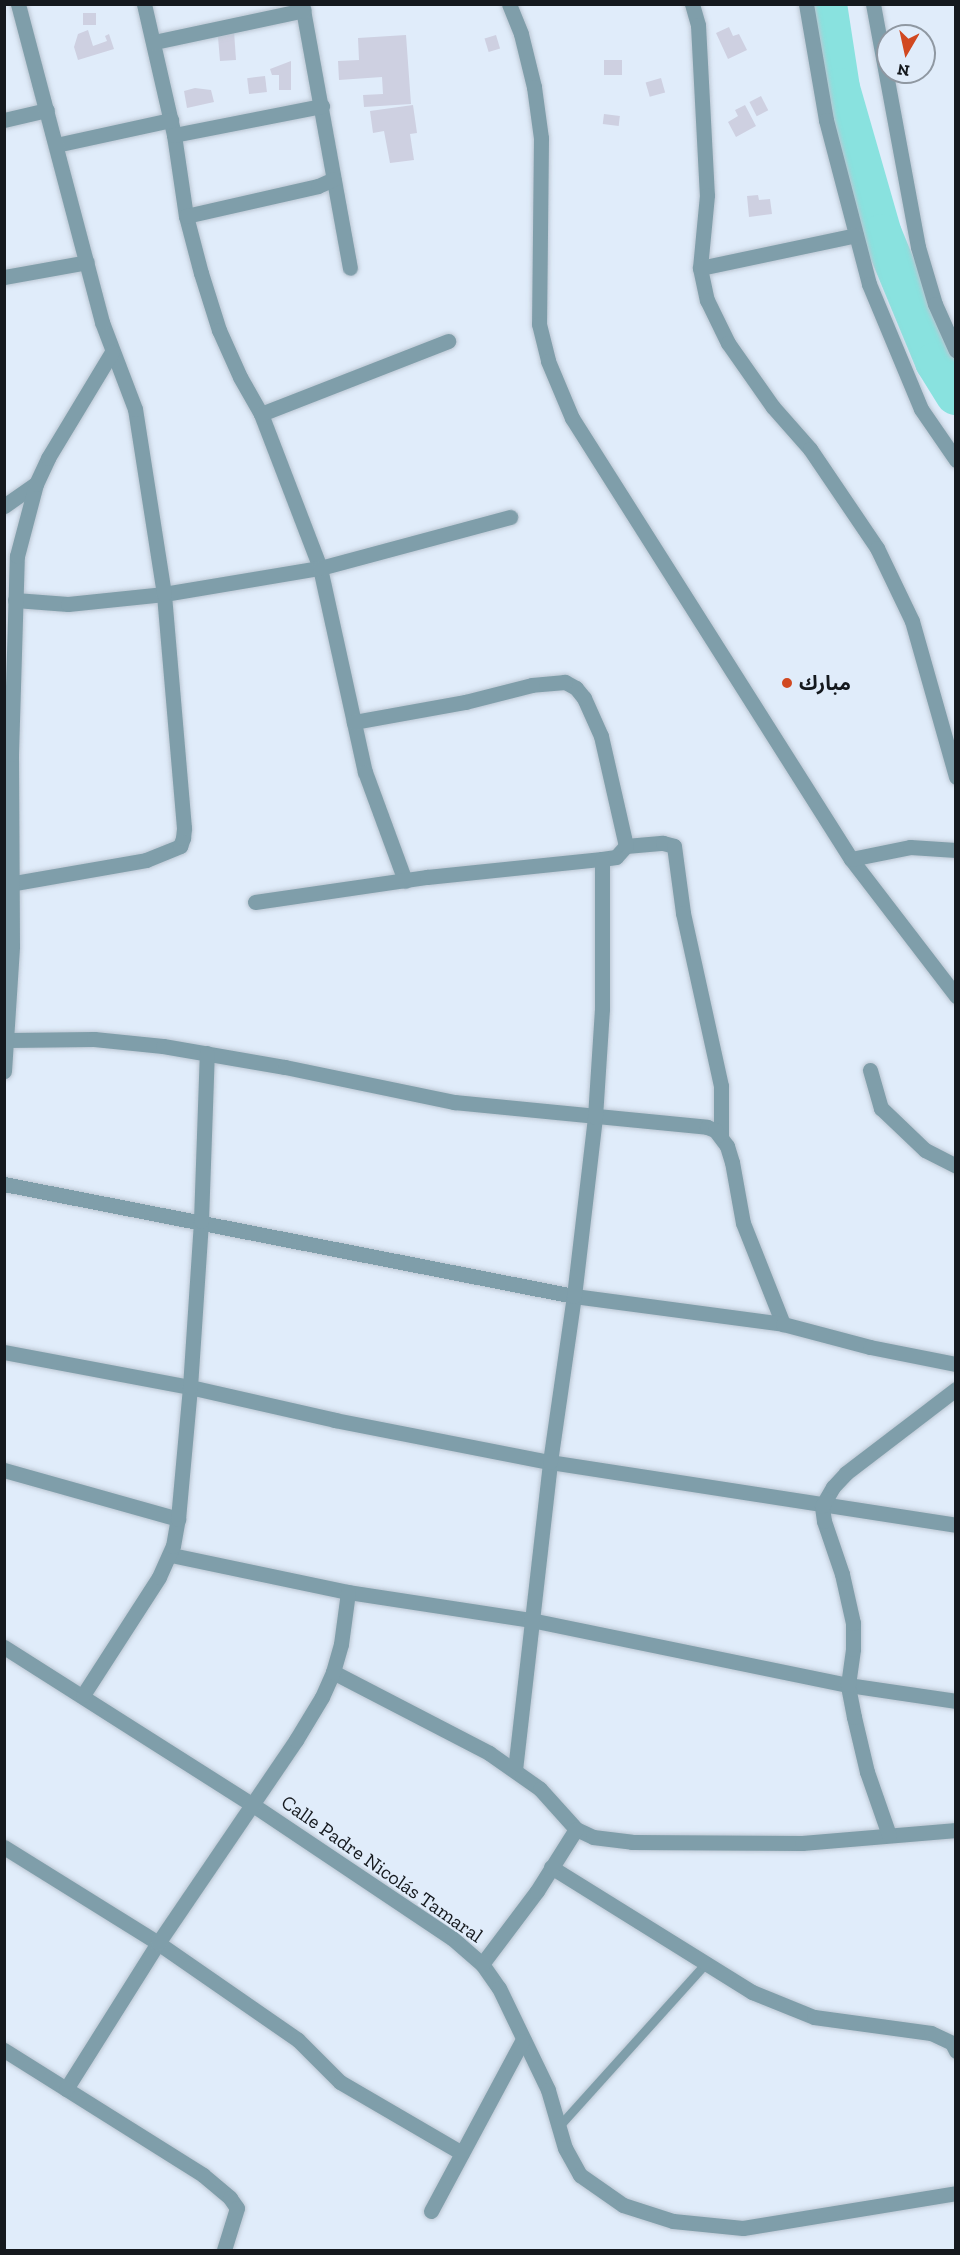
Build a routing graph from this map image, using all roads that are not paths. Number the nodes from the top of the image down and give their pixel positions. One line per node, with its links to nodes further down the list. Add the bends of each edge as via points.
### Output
1 (18, 4): 10 (street)
2 (144, 4): 8 (street)
3 (509, 4): 38 (street, via 534,87 541,138 539,324 548,361 572,418)
4 (692, 4): 20 (street, via 698,25 707,195)
5 (806, 4): 17 (street, via 826,120)
6 (873, 4): 23 (street, via 918,247 935,304)
7 (303, 7): 8 (street); 9 (street)
8 (154, 42): 12 (street)
9 (322, 106): 13 (street); 15 (street)
10 (47, 110): 11 (street); 14 (street)
11 (4, 120)
12 (171, 120): 13 (street); 14 (street)
13 (174, 135): 16 (street)
14 (56, 145): 18 (street)
15 (334, 179): 16 (street); 19 (street)
16 (186, 216): 25 (street, via 219,330)
17 (856, 235): 20 (street); 26 (street, via 869,284 921,409)
18 (87, 262): 21 (street); 24 (street)
19 (350, 268)
20 (700, 268): 34 (street, via 707,300 728,343 773,407 810,449 877,548 912,621)
21 (4, 277)
22 (448, 342): 25 (street)
23 (956, 351)
24 (112, 352): 27 (street); 31 (street, via 135,409)
25 (261, 414): 30 (street)
26 (956, 460)
27 (36, 483): 28 (street); 32 (street, via 17,556)
28 (4, 506)
29 (510, 517): 30 (street)
30 (320, 568): 31 (street); 33 (street)
31 (164, 594): 32 (street, via 68,604); 40 (street, via 184,828 180,846 146,860)
32 (15, 600): 40 (street)
33 (354, 722): 35 (street, via 465,702 532,685 565,682 584,698 601,736); 39 (street, via 365,772)
34 (956, 777)
35 (626, 846): 37 (street, via 616,857); 48 (street, via 674,846 683,913 721,1086)
36 (956, 850): 38 (street, via 910,847)
37 (602, 859): 39 (street); 47 (street, via 602,1009)
38 (851, 859): 42 (street)
39 (405, 881): 41 (street)
40 (9, 884): 43 (street, via 12,946)
41 (255, 902)
42 (956, 996)
43 (8, 1040): 44 (street, via 94,1039); 46 (street)
44 (207, 1053): 47 (street, via 454,1102); 51 (street)
45 (870, 1070): 49 (street, via 881,1108 925,1150)
46 (4, 1071)
47 (595, 1117): 48 (street, via 707,1127); 52 (street)
48 (721, 1136): 53 (street, via 732,1162 742,1224)
49 (956, 1166)
50 (4, 1184): 51 (street)
51 (201, 1221): 52 (street); 56 (street)
52 (574, 1296): 53 (street); 58 (street)
53 (783, 1324): 55 (street)
54 (4, 1352): 56 (street)
55 (956, 1364)
56 (190, 1387): 58 (street); 61 (street)
57 (956, 1389): 60 (street, via 846,1473)
58 (550, 1462): 60 (street); 65 (street)
59 (4, 1470): 61 (street)
60 (822, 1506): 62 (street); 68 (street, via 853,1623)
61 (178, 1519): 63 (street)
62 (956, 1525)
63 (171, 1555): 64 (street); 69 (street)
64 (348, 1592): 65 (street); 67 (street)
65 (531, 1620): 68 (street); 71 (street)
66 (4, 1647): 69 (street, Calle Padre Nicolás Tamaral)
67 (333, 1672): 71 (street); 72 (street, via 296,1740)
68 (849, 1685): 70 (street); 75 (street, via 858,1739)
69 (82, 1695): 72 (street, Calle Padre Nicolás Tamaral)
70 (956, 1701)
71 (516, 1770): 73 (street, via 540,1789)
72 (253, 1805): 78 (street); 79 (street, Calle Padre Nicolás Tamaral, via 452,1938)
73 (576, 1829): 75 (street, via 594,1837 632,1842 713,1844 802,1843); 77 (street)
74 (956, 1830): 75 (street)
75 (889, 1835)
76 (4, 1847): 78 (street)
77 (552, 1868): 79 (street); 80 (street)
78 (158, 1943): 84 (street); 86 (street, via 298,2040 340,2082)
79 (482, 1964): 81 (street, Calle Padre Nicolás Tamaral, via 499,1988)
80 (705, 1964): 83 (street, via 752,1992 814,2017 931,2033 952,2043); 85 (lane)
81 (522, 2041): 85 (street, Calle Padre Nicolás Tamaral, via 548,2090); 86 (street)
82 (4, 2050): 84 (street)
83 (956, 2051)
84 (66, 2089): 89 (street, via 203,2175 230,2198 237,2208)
85 (560, 2125): 87 (street, Calle Padre Nicolás Tamaral, via 565,2148 580,2175 623,2205 673,2221 743,2228)
86 (462, 2153): 88 (street)
87 (956, 2193)
88 (431, 2211)
89 (224, 2250)

